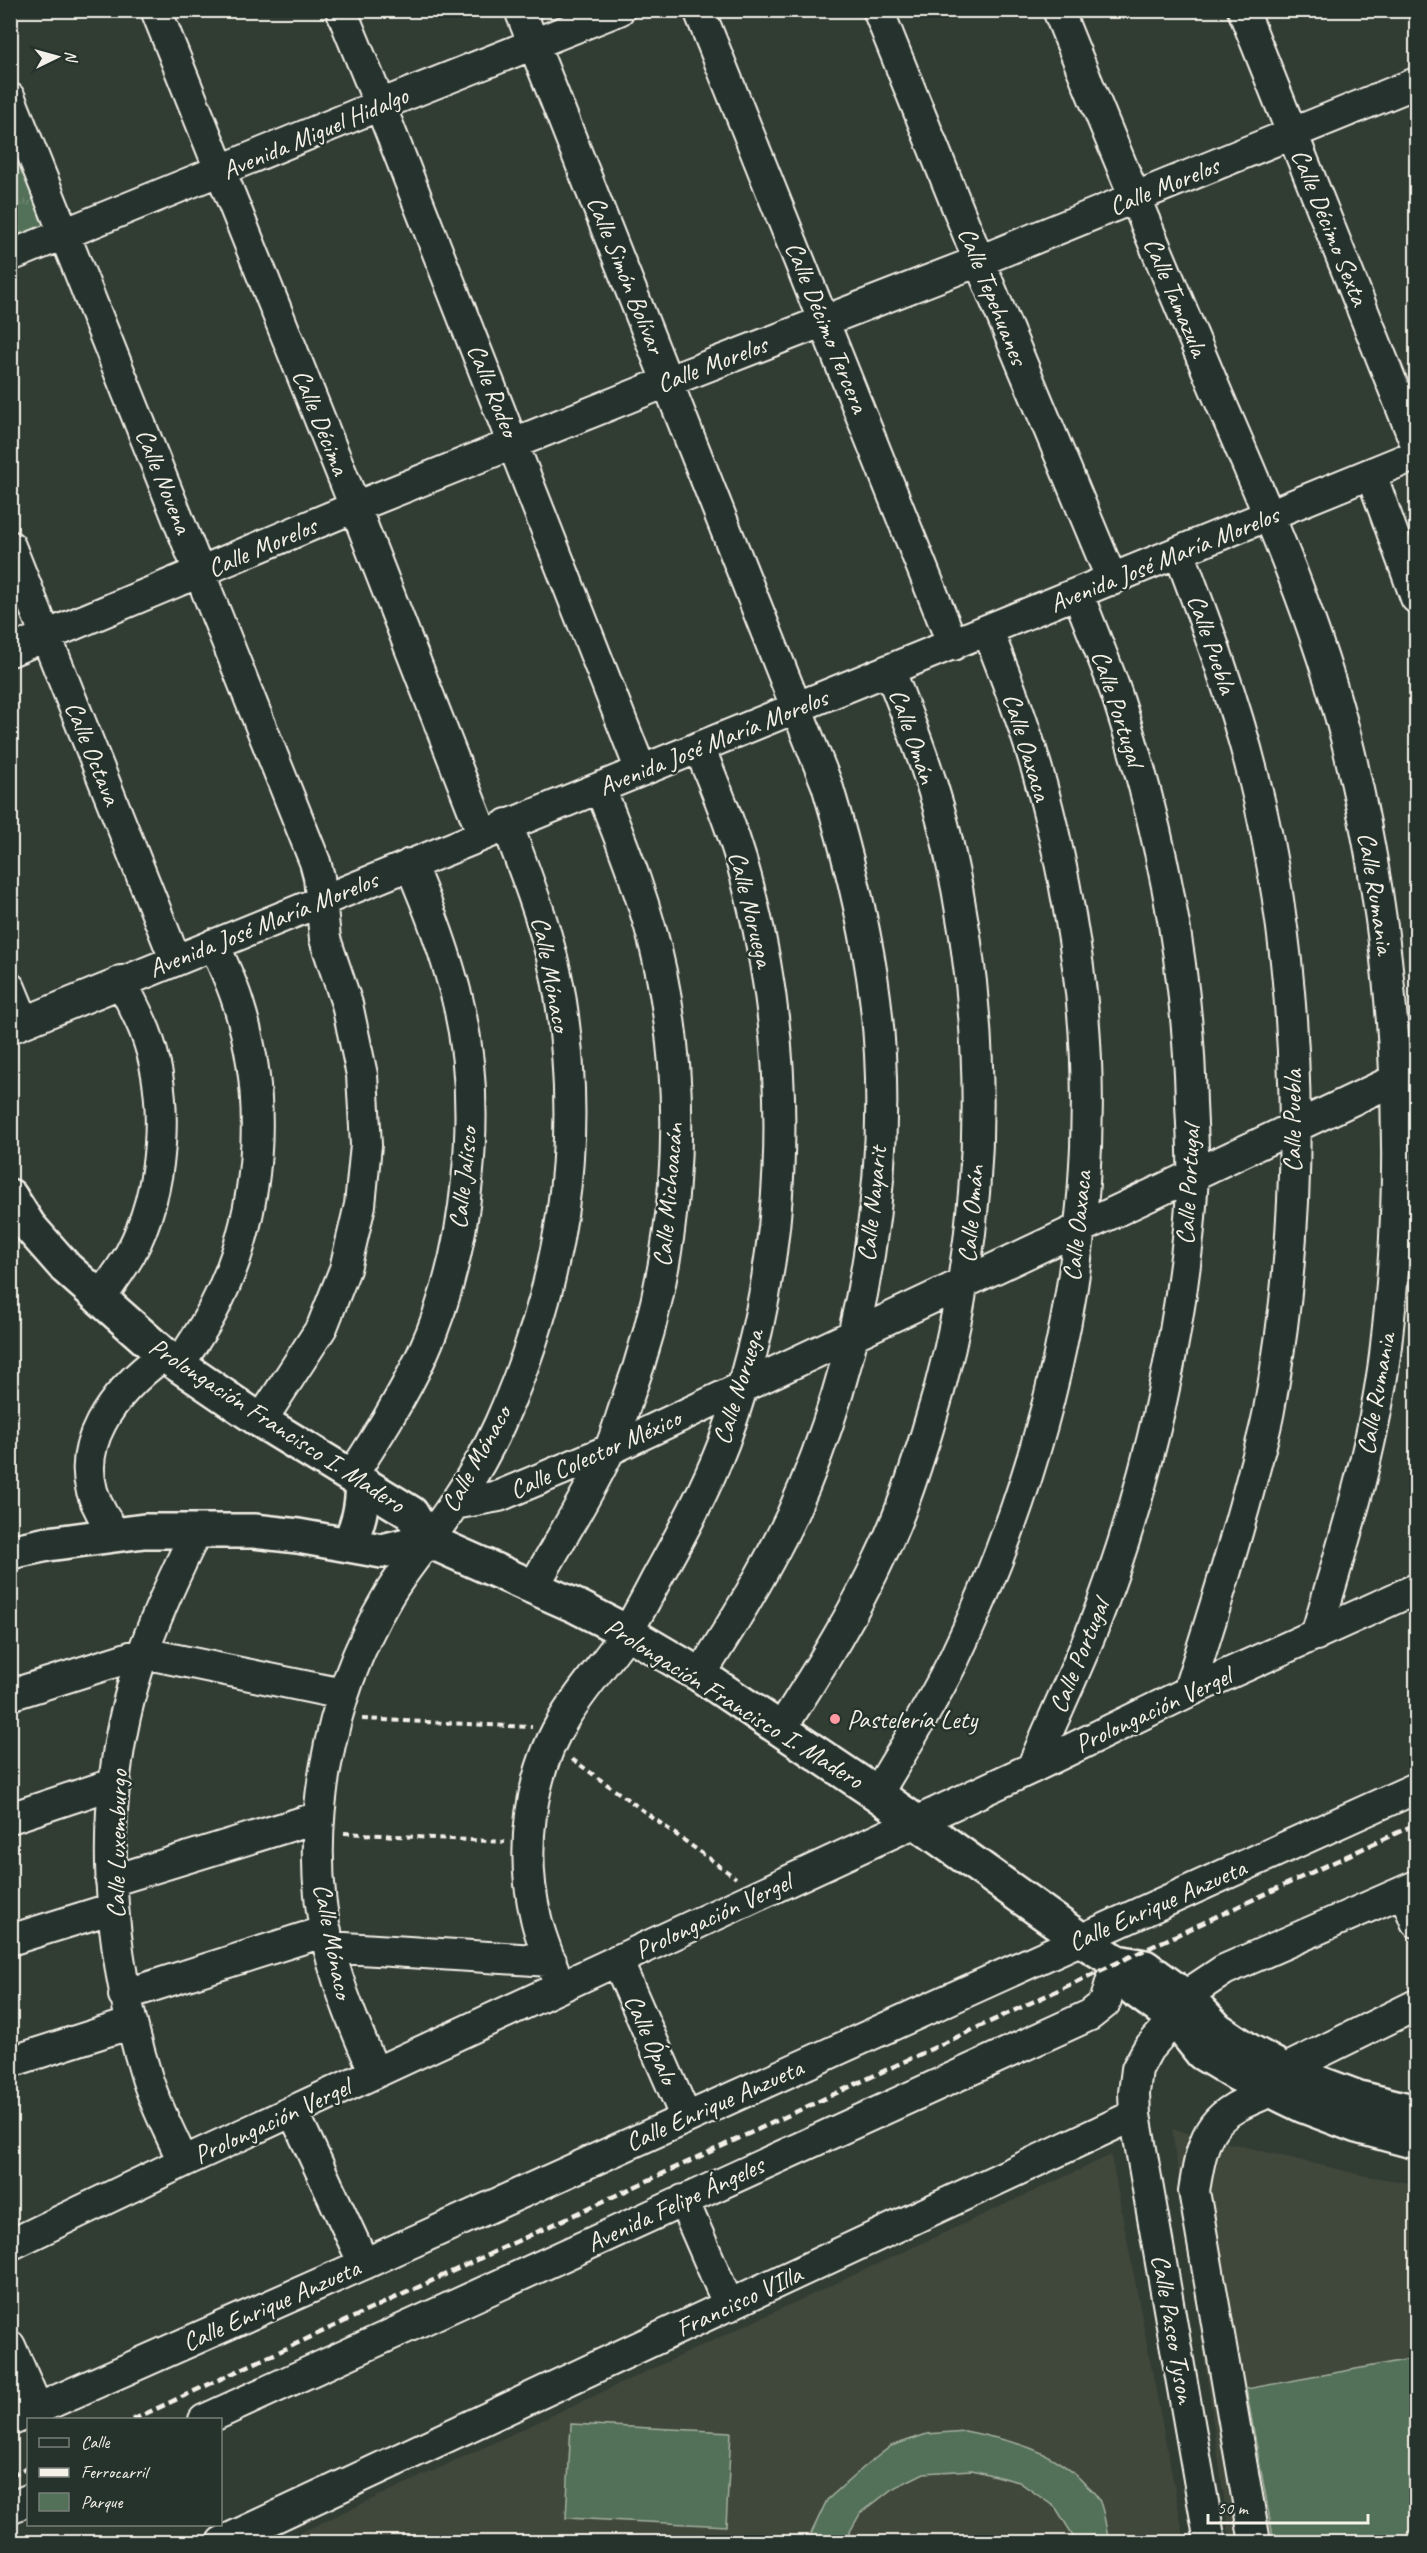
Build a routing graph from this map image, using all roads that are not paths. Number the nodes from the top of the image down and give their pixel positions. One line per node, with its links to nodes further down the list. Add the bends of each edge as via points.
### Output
1 (156, 10): 14 (street, Calle Décima)
2 (341, 10): 12 (street, Calle Rodeo)
3 (520, 10): 9 (street, Calle Simón Bolívar)
4 (619, 10): 9 (street, Avenida Miguel Hidalgo)
5 (699, 10): 19 (street, Calle Décimo Tercera)
6 (878, 10): 18 (street, Calle Tepehuanes)
7 (1058, 10): 15 (street, Calle Tamazula)
8 (1243, 10): 13 (street, Calle Décimo Sexta)
9 (534, 45): 12 (street, Avenida Miguel Hidalgo); 20 (street, Calle Simón Bolívar)
10 (1416, 83): 13 (street, Calle Morelos)
11 (10, 98): 16 (street, Calle Novena)
12 (380, 105): 14 (street, Avenida Miguel Hidalgo); 22 (street, Calle Rodeo)
13 (1293, 133): 15 (street, Calle Morelos); 21 (street, Calle Décimo Sexta)
14 (220, 172): 16 (street, Avenida Miguel Hidalgo); 25 (street, Calle Décima)
15 (1134, 198): 18 (street, Calle Morelos); 26 (street, Calle Tamazula)
16 (65, 234): 17 (street, Avenida Miguel Hidalgo); 29 (street, Calle Novena)
17 (10, 256)
18 (979, 261): 19 (street, Calle Morelos); 30 (street, Calle Tepehuanes)
19 (824, 321): 20 (street, Calle Morelos); 35 (street, Calle Décimo Tercera)
20 (669, 381): 22 (street, Calle Morelos); 38 (street, Calle Simón Bolívar)
21 (1416, 444)
22 (514, 445): 25 (street, Calle Morelos); 40 (street, Calle Rodeo)
23 (1416, 455): 24 (street, Avenida José María Morelos)
24 (1371, 474): 26 (street, Avenida José María Morelos); 32 (street)
25 (355, 507): 29 (street, Calle Morelos); 42 (street, Calle Décima)
26 (1269, 515): 28 (street, Avenida José María Morelos); 50 (street, Calle Rumania, via 1311,624 1345,735 1371,849)
27 (10, 546): 34 (street, Calle Octava)
28 (1179, 552): 30 (street, Avenida José María Morelos); 51 (street, Calle Puebla, via 1224,674 1254,776 1275,880 1291,1009)
29 (201, 574): 34 (street, Calle Morelos); 44 (street, Calle Novena, via 315,862)
30 (1112, 580): 31 (street, Avenida José María Morelos)
31 (1078, 594): 33 (street, Avenida José María Morelos); 52 (street, Calle Portugal, via 1121,705 1161,855 1177,937 1190,1056)
32 (1416, 598)
33 (988, 631): 35 (street, Avenida José María Morelos); 54 (street, Calle Oaxaca, via 1045,798 1078,967 1087,1120)
34 (46, 636): 36 (street, Calle Morelos); 46 (street, Calle Octava)
35 (953, 645): 37 (street, Avenida José María Morelos)
36 (10, 651)
37 (890, 670): 38 (street, Avenida José María Morelos); 55 (street, Calle Omán, via 922,756 948,843 967,938 979,1084 976,1190)
38 (797, 707): 39 (street, Avenida José María Morelos); 57 (street, Calle Nayarit, via 827,785 850,864 872,978 880,1062 880,1150 869,1253)
39 (699, 747): 40 (street, Avenida José María Morelos); 59 (street, Calle Noruega, via 751,895 770,983 778,1055 777,1208 765,1291)
40 (641, 771): 41 (street, Avenida José María Morelos)
41 (600, 788): 42 (street, Avenida José María Morelos); 61 (street, Calle Michoacán, via 636,878 658,962 674,1070 676,1167 665,1264 643,1359)
42 (495, 829): 43 (street, Avenida José María Morelos); 63 (street, Calle Mónaco, via 538,907 560,993 570,1082 568,1171 556,1259 533,1345 499,1427)
43 (410, 864): 44 (street, Avenida José María Morelos); 62 (street, Calle Jalisco, via 438,931 457,1000 468,1071 469,1155 463,1215 447,1285 423,1353)
44 (321, 901): 45 (street, Avenida José María Morelos); 60 (street, via 325,939 347,1005 362,1075 366,1145 360,1205 345,1269 322,1327)
45 (214, 944): 46 (street, Avenida José María Morelos); 58 (street, via 238,1003 253,1065 258,1128 252,1192 237,1254 212,1312)
46 (176, 959): 47 (street, Avenida José María Morelos)
47 (121, 981): 49 (street, Avenida José María Morelos); 56 (street, via 145,1032 158,1087 160,1144 151,1200 130,1253)
48 (10, 988): 49 (street)
49 (17, 1025)
50 (1406, 1075): 51 (street, Calle Colector México); 72 (street, Calle Rumania, via 1385,1358 1358,1497)
51 (1294, 1127): 52 (street, Calle Colector México); 75 (street, Calle Puebla, via 1289,1268 1269,1411 1233,1551)
52 (1193, 1175): 54 (street, Calle Colector México); 79 (street, Calle Portugal, via 1174,1332 1139,1487 1093,1628)
53 (10, 1196): 56 (main road, Prolongación Francisco I. Madero, via 29,1226)
54 (1080, 1229): 55 (street, Calle Colector México); 82 (street, Calle Oaxaca, via 1065,1328 1019,1499 991,1576 953,1661)
55 (964, 1284): 57 (street, Calle Colector México); 78 (street, Calle Omán, via 944,1378 905,1500 844,1629)
56 (100, 1300): 58 (main road, Prolongación Francisco I. Madero)
57 (854, 1335): 59 (street, Calle Colector México); 74 (street, Calle Nayarit, via 825,1432 791,1516 750,1596)
58 (171, 1361): 60 (main road, Prolongación Francisco I. Madero); 65 (street, via 140,1373 99,1423 91,1452 91,1482 100,1510)
59 (741, 1389): 61 (street, Calle Colector México); 71 (street, Calle Noruega, via 697,1505)
60 (261, 1421): 62 (main road, Prolongación Francisco I. Madero)
61 (609, 1450): 63 (street, Calle Colector México, via 499,1496); 69 (street, Calle Michoacán)
62 (357, 1480): 66 (main road, Prolongación Francisco I. Madero, via 411,1513); 67 (main road, via 362,1507)
63 (454, 1504): 66 (street, Calle Mónaco)
64 (198, 1530): 65 (main road); 67 (main road, via 254,1531); 73 (street, Calle Luxemburgo, via 167,1590)
65 (116, 1534): 68 (main road)
66 (427, 1540): 67 (main road, via 382,1551); 69 (main road, Prolongación Francisco I. Madero); 77 (street, Calle Mónaco, via 371,1628)
67 (348, 1545)
68 (10, 1552)
69 (534, 1586): 71 (main road, Prolongación Francisco I. Madero)
70 (1416, 1589): 72 (street, Prolongación Vergel)
71 (627, 1632): 74 (main road, Prolongación Francisco I. Madero); 94 (street, Calle Noruega, via 565,1716 540,1769 531,1813 528,1861 536,1919)
72 (1316, 1635): 75 (street, Prolongación Vergel)
73 (143, 1653): 76 (street); 77 (street); 80 (street, Calle Luxemburgo, via 128,1708)
74 (700, 1675): 78 (main road, Prolongación Francisco I. Madero)
75 (1188, 1692): 79 (street, Prolongación Vergel)
76 (10, 1695)
77 (340, 1706): 85 (street, Calle Mónaco, via 327,1755)
78 (781, 1729): 82 (main road, Prolongación Francisco I. Madero)
79 (1032, 1768): 84 (street, Prolongación Vergel)
80 (116, 1783): 83 (street); 87 (street, Calle Luxemburgo)
81 (1416, 1788): 90 (street, Calle Enrique Anzueta)
82 (877, 1794): 84 (main road, Prolongación Francisco I. Madero)
83 (10, 1818)
84 (915, 1822): 90 (main road, Prolongación Francisco I. Madero); 92 (street, Prolongación Vergel)
85 (320, 1824): 87 (street); 89 (street, Calle Mónaco, via 319,1874)
86 (1410, 1889): 88 (street); 97 (street, via 1224,1970 1197,1988)
87 (112, 1894): 91 (street); 96 (street, Calle Luxemburgo)
88 (1416, 1922)
89 (328, 1939): 94 (street); 96 (street); 99 (street, Calle Mónaco, via 348,2012)
90 (1080, 1939): 93 (main road, Prolongación Francisco I. Madero); 104 (street, Calle Enrique Anzueta)
91 (10, 1940)
92 (617, 1960): 94 (street, Prolongación Vergel); 104 (street, Calle Ópalo)
93 (1117, 1962): 97 (main road, Prolongación Francisco I. Madero, via 1145,1967); 107 (street, Avenida Felipe Ángeles, via 1105,2003 1090,2016)
94 (555, 1974): 99 (street, Prolongación Vergel)
95 (1416, 2005): 100 (street)
96 (128, 2009): 98 (street); 106 (street, Calle Luxemburgo, via 148,2081)
97 (1182, 2009): 100 (main road, Prolongación Francisco I. Madero, via 1248,2050); 103 (street, via 1148,2049 1137,2069)
98 (10, 2062)
99 (375, 2073): 101 (street, Prolongación Vergel)
100 (1274, 2083): 102 (main road, Prolongación Francisco I. Madero); 105 (main road, Prolongación Francisco I. Madero, via 1357,2126); 119 (street, via 1223,2115 1210,2129 1200,2153 1194,2191)
101 (293, 2111): 106 (street, Prolongación Vergel); 109 (street)
102 (1416, 2112)
103 (1135, 2115): 110 (street, Francisco VIlla); 118 (street, Calle Paseo Tyson)
104 (686, 2118): 109 (street, Calle Enrique Anzueta)
105 (1416, 2142)
106 (183, 2162): 108 (street, Prolongación Vergel)
107 (683, 2200): 110 (street); 113 (street, Avenida Felipe Ángeles)
108 (10, 2245)
109 (364, 2264): 112 (street, Calle Enrique Anzueta)
110 (729, 2306): 117 (street, Francisco VIlla)
111 (10, 2346): 112 (street)
112 (37, 2408): 114 (street, Calle Enrique Anzueta)
113 (208, 2418)
114 (10, 2421)
115 (27, 2500): 116 (street)
116 (10, 2508)
117 (222, 2542)
118 (1210, 2542)
119 (1255, 2542)

